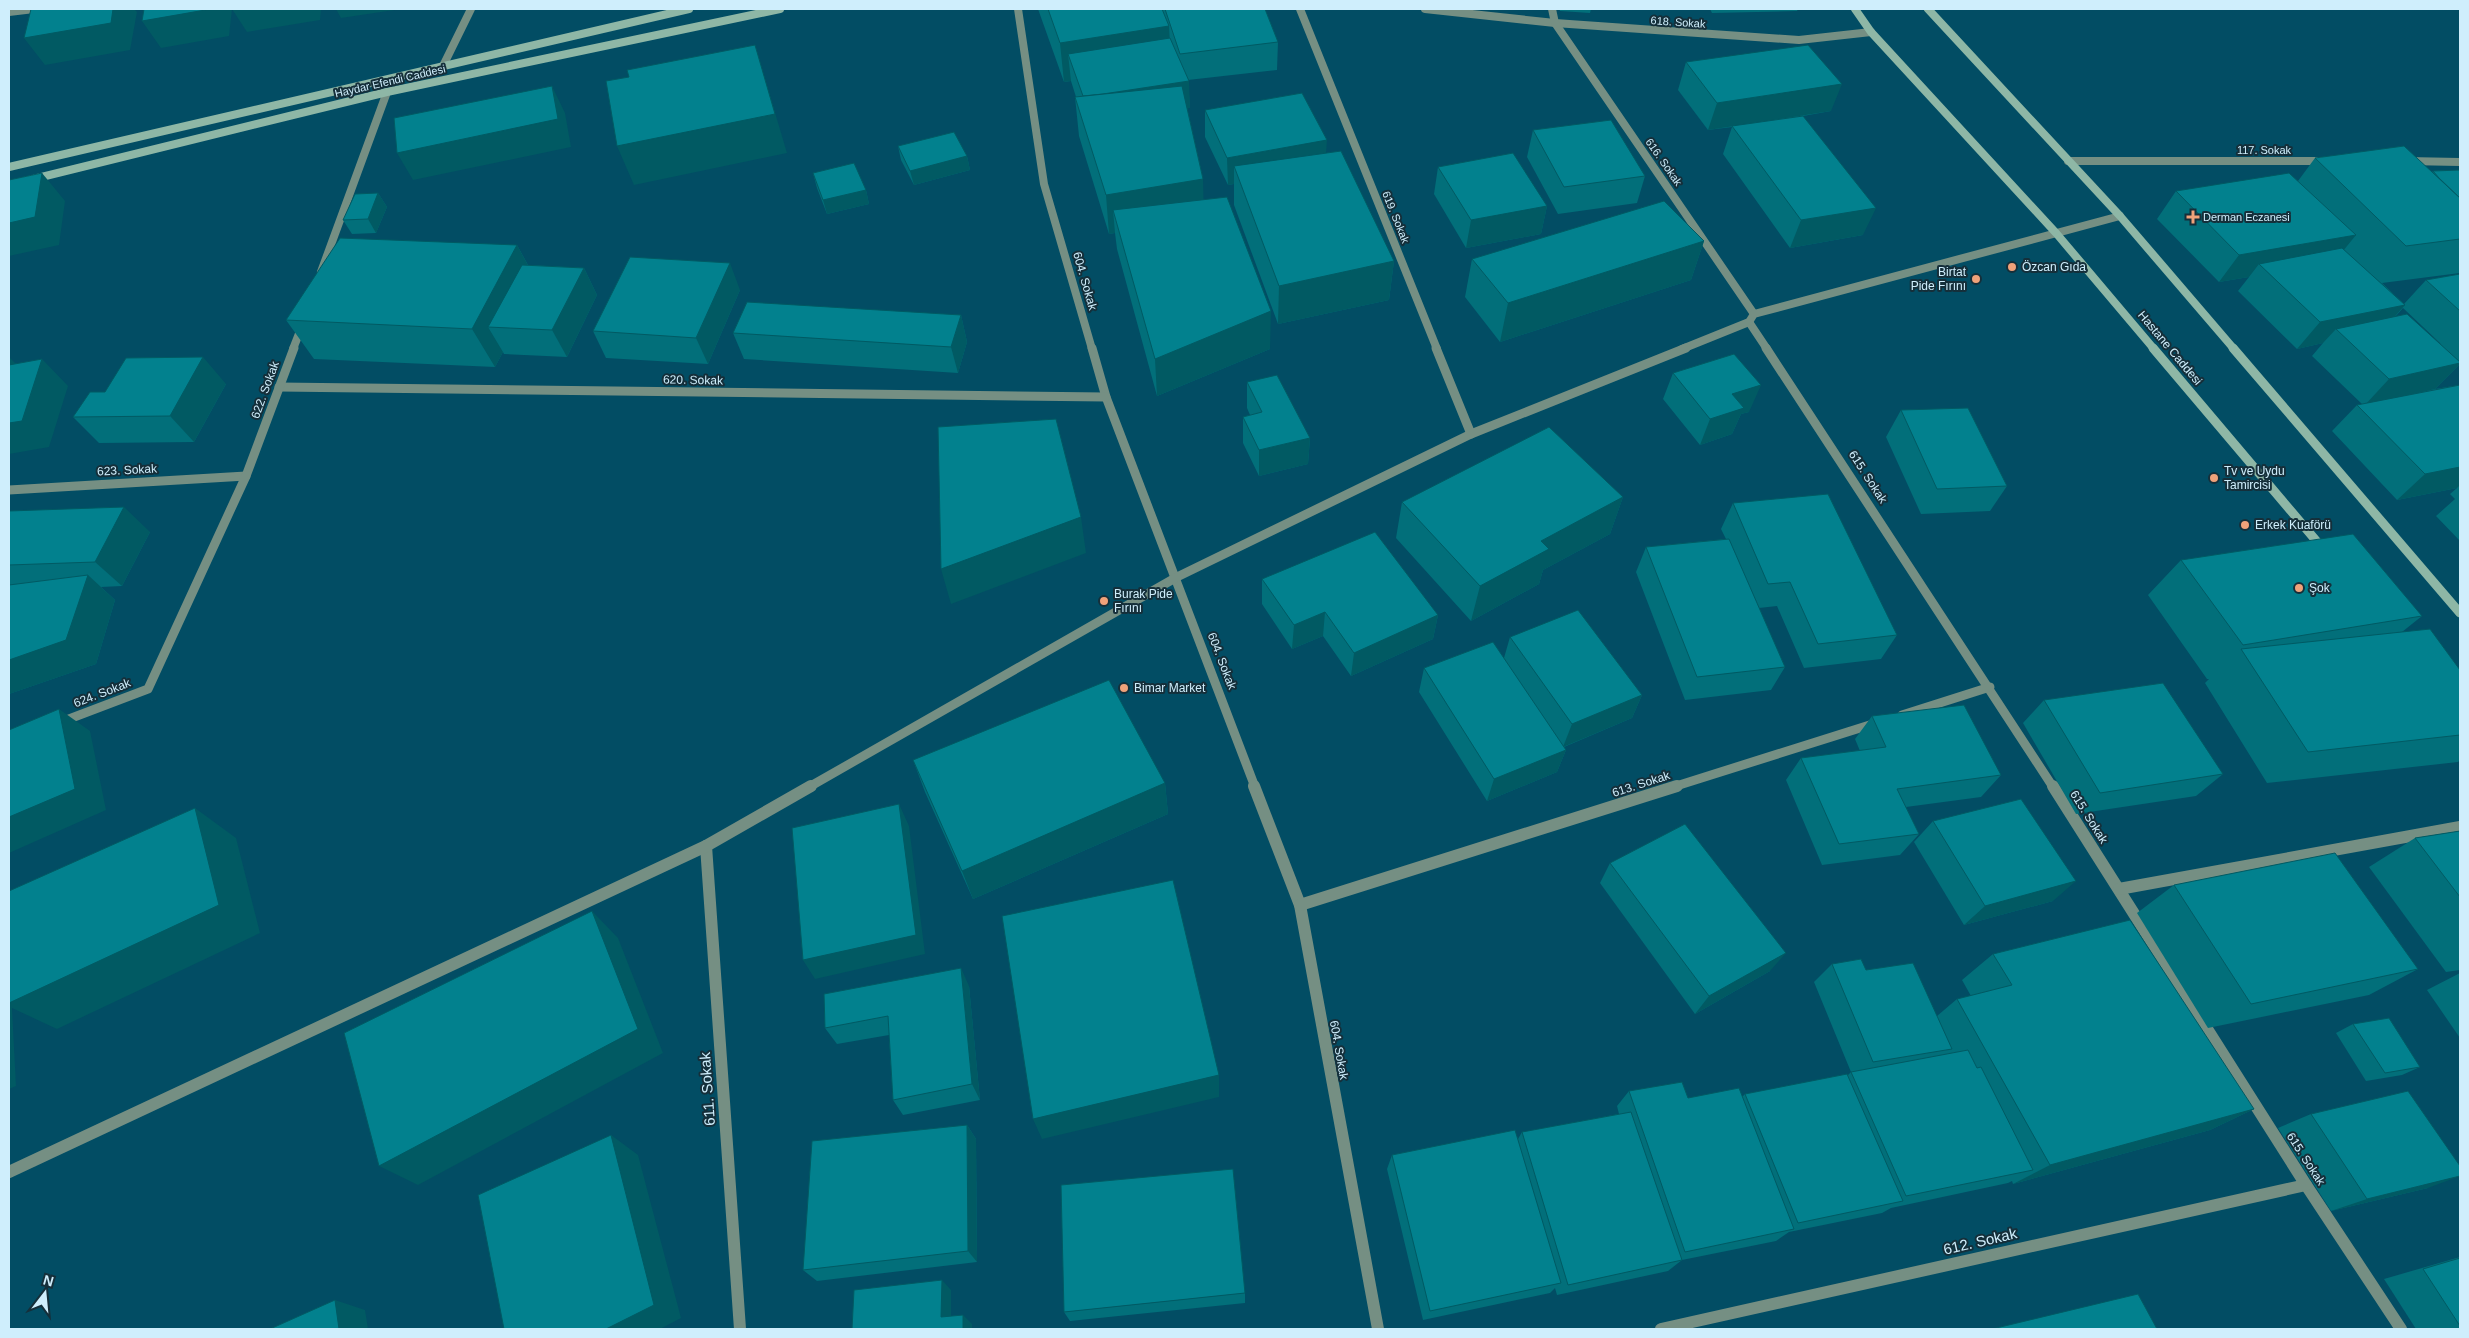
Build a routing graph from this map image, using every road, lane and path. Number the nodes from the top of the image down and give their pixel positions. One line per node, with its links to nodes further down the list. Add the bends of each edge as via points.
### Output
1 (34, 9): 11 (street)
2 (471, 9): 14 (street)
3 (688, 9): 14 (main road, Haydar Efendi Caddesi)
4 (780, 9): 15 (main road, Haydar Efendi Caddesi)
5 (1018, 9): 28 (street, 604. Sokak, via 1044,184)
6 (1300, 9): 29 (street, 619. Sokak)
7 (1425, 9): 12 (street, 618. Sokak)
8 (1552, 9): 12 (street)
9 (1855, 9): 13 (main road, Hastane Caddesi)
10 (1928, 9): 16 (main road)
11 (9, 12)
12 (1555, 23): 13 (street, 618. Sokak, via 1798,40); 26 (street, 616. Sokak)
13 (1870, 32): 23 (main road, Hastane Caddesi)
14 (442, 68): 20 (main road, Haydar Efendi Caddesi)
15 (387, 92): 21 (main road, Haydar Efendi Caddesi); 24 (street)
16 (2068, 161): 17 (street, 117. Sokak); 22 (main road)
17 (2336, 161)
18 (2393, 161): 19 (street)
19 (2460, 162)
20 (9, 167)
21 (9, 185)
22 (2120, 216): 23 (street); 34 (main road)
23 (2056, 234): 26 (street); 32 (main road, Hastane Caddesi)
24 (316, 286)
25 (306, 313): 27 (street, 622. Sokak)
26 (1752, 318): 29 (street); 35 (street, 615. Sokak)
27 (279, 387): 28 (street, 620. Sokak); 30 (street, 622. Sokak)
28 (1106, 397): 33 (street, 604. Sokak)
29 (1471, 434): 33 (street)
30 (246, 476): 31 (street, 623. Sokak); 36 (street, 622. Sokak)
31 (9, 490)
32 (2332, 558)
33 (1177, 577): 39 (street); 41 (street, 604. Sokak)
34 (2460, 613)
35 (1990, 687): 40 (street, 615. Sokak); 41 (street, 613. Sokak)
36 (148, 689): 37 (street, 624. Sokak)
37 (55, 724)
38 (2460, 827): 40 (street)
39 (706, 846): 42 (street); 44 (street, 611. Sokak)
40 (2119, 889): 43 (street, 615. Sokak)
41 (1300, 905): 45 (street, 604. Sokak)
42 (9, 1172)
43 (2306, 1185): 46 (street, 612. Sokak); 47 (street, 615. Sokak)
44 (740, 1329)
45 (1378, 1329)
46 (1661, 1329)
47 (2401, 1329)

